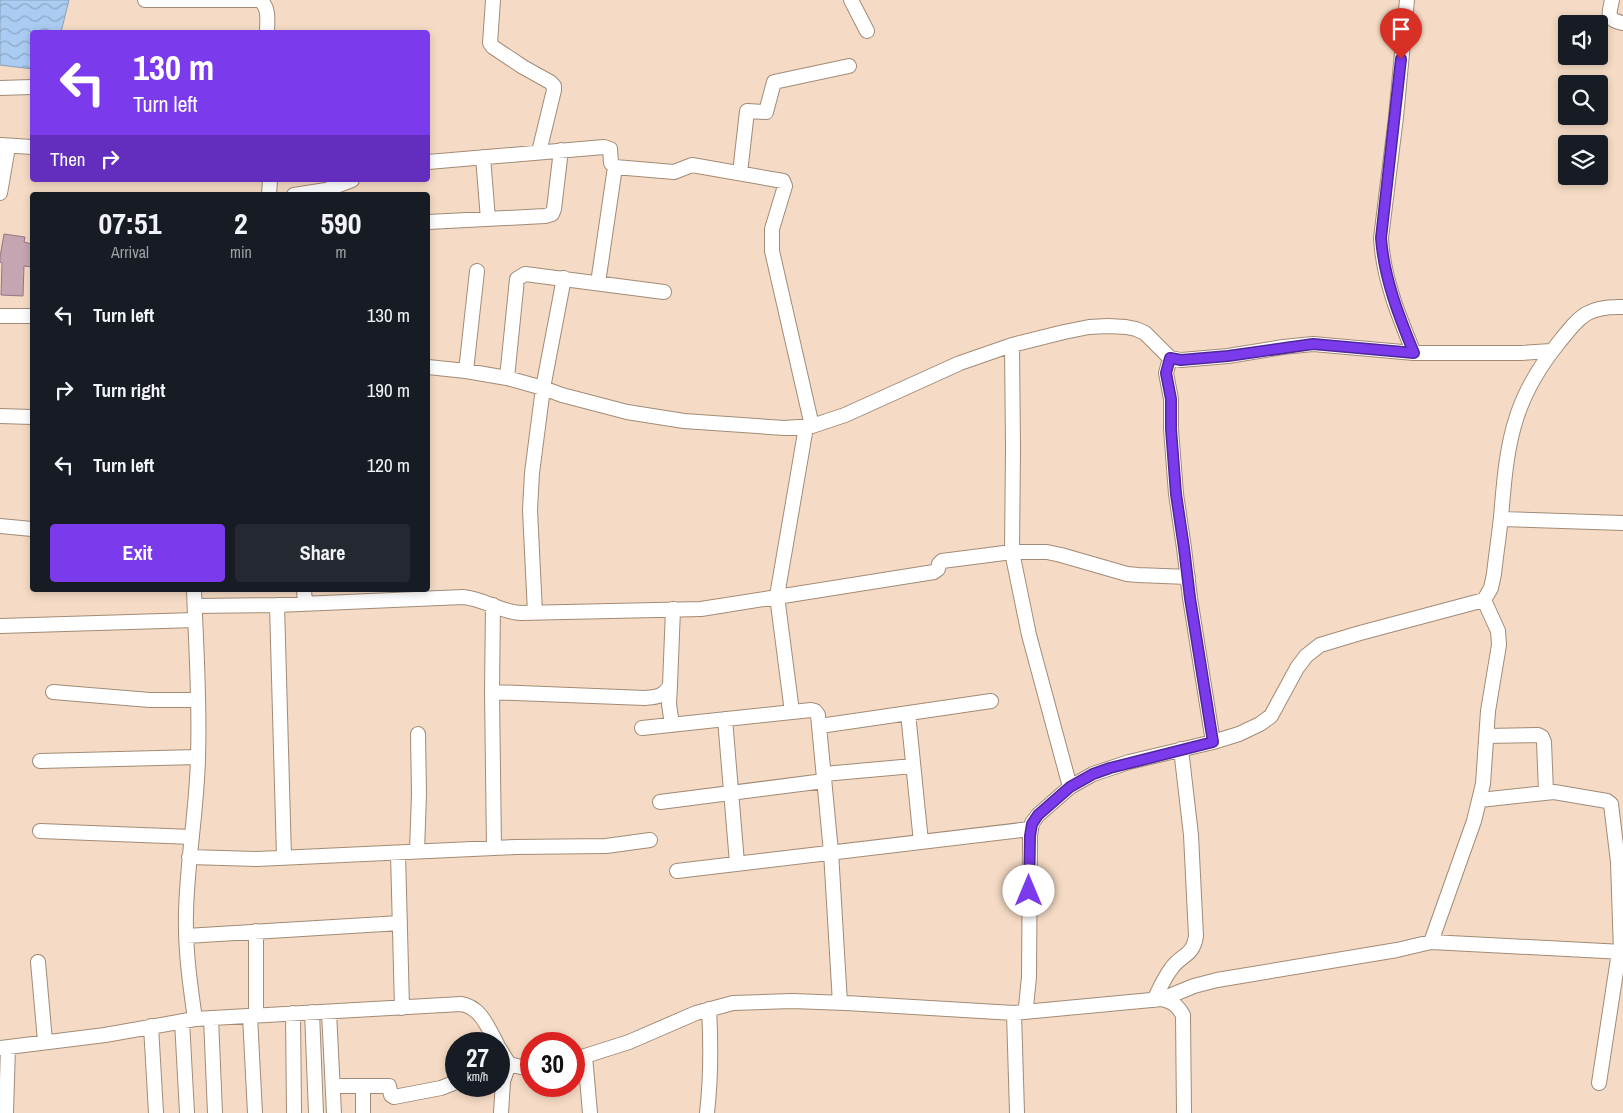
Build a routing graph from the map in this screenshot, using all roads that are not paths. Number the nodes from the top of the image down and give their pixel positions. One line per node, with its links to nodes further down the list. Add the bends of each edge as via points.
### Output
1 (146, 0): 7 (street, via 259,0 266,7)
2 (493, 0): 15 (street, via 490,43 493,48 554,86)
3 (852, 0): 8 (street)
4 (1407, 0): 34 (street, via 1381,238 1384,264)
5 (1612, 0): 6 (street, via 1611,19)
6 (1623, 22)
7 (267, 30)
8 (868, 31)
9 (849, 66): 19 (street, via 774,82 766,112 747,111)
10 (30, 87): 11 (street)
11 (0, 88)
12 (4, 146): 13 (street); 21 (street)
13 (30, 147)
14 (561, 150): 15 (street); 18 (street, via 608,147); 23 (street, via 552,214)
15 (539, 152): 16 (street)
16 (483, 156): 17 (street); 23 (street)
17 (430, 162)
18 (615, 167): 19 (street, via 674,172 692,165); 27 (street)
19 (740, 172): 42 (street, via 785,184 772,229 772,251)
20 (347, 182): 22 (street)
21 (0, 192)
22 (313, 192)
23 (488, 219): 24 (street)
24 (430, 222)
25 (478, 271): 37 (street)
26 (564, 278): 27 (street); 38 (street, via 525,274 517,279); 39 (street)
27 (598, 283): 28 (street)
28 (664, 292)
29 (1623, 307): 33 (street, via 1598,308 1578,318)
30 (0, 316): 31 (street)
31 (30, 316)
32 (1012, 345): 35 (street, via 1078,329 1126,327 1145,333); 42 (street, via 960,363 845,415); 47 (street)
33 (1552, 351): 34 (street); 43 (street, via 1531,384 1517,416 1504,478)
34 (1414, 353): 35 (street, via 1313,344 1228,356)
35 (1170, 358): 48 (street, via 1166,373 1171,399 1174,473)
36 (430, 367): 37 (street)
37 (466, 371): 38 (street)
38 (508, 378): 39 (street)
39 (543, 388): 42 (street, via 654,417 768,428); 58 (street, via 530,510)
40 (0, 416): 41 (street)
41 (30, 417)
42 (809, 426): 52 (street)
43 (1501, 519): 44 (street); 53 (street, via 1491,588)
44 (1623, 523)
45 (0, 526): 46 (street)
46 (30, 529)
47 (1012, 552): 48 (street, via 1047,552 1138,576); 52 (street, via 942,561 934,572); 79 (street, via 1029,635)
48 (1188, 577): 73 (street)
49 (194, 592): 57 (street)
50 (368, 595): 51 (street); 55 (street, via 463,597)
51 (304, 596): 54 (street)
52 (777, 596): 56 (street, via 702,609); 65 (street)
53 (1484, 600): 72 (street, via 1499,638); 73 (street, via 1320,645 1297,668 1271,716 1239,734)
54 (277, 605): 57 (street); 94 (street)
55 (493, 605): 58 (street, via 511,612); 62 (street)
56 (673, 609): 58 (street); 60 (street)
57 (195, 613): 59 (street); 63 (street)
58 (535, 613)
59 (0, 626)
60 (670, 686): 62 (street, via 660,696 644,698); 68 (street)
61 (52, 692): 63 (street, via 150,700)
62 (492, 692): 89 (street)
63 (198, 700): 75 (street)
64 (991, 701): 66 (street)
65 (792, 712): 67 (street); 69 (street, via 815,711)
66 (908, 713): 69 (street); 77 (street)
67 (725, 719): 68 (street); 80 (street)
68 (672, 725): 70 (street)
69 (820, 726): 78 (street)
70 (642, 728)
71 (418, 734): 90 (street)
72 (1487, 736): 81 (street, via 1542,737); 82 (street)
73 (1213, 742): 74 (street)
74 (1181, 750): 79 (street, via 1110,768); 103 (street, via 1191,835 1196,936 1191,951 1171,968)
75 (198, 757): 76 (street); 86 (street)
76 (40, 762)
77 (913, 766): 78 (street); 88 (street)
78 (824, 777): 80 (street); 91 (street)
79 (1070, 787): 84 (street, via 1038,815)
80 (731, 792): 83 (street); 95 (street)
81 (1546, 792): 82 (street); 101 (street, via 1611,804 1618,862)
82 (1480, 800): 100 (street)
83 (660, 802)
84 (1030, 829): 88 (street); 110 (street, via 1029,977 1026,1007)
85 (40, 831): 86 (street)
86 (192, 837): 93 (street)
87 (650, 840): 89 (street, via 606,846)
88 (920, 842): 91 (street)
89 (494, 848): 90 (street)
90 (417, 852): 92 (street)
91 (831, 852): 95 (street); 104 (street)
92 (398, 853): 94 (street); 97 (street)
93 (189, 857): 94 (street); 99 (street)
94 (284, 858)
95 (737, 864): 96 (street)
96 (677, 870)
97 (400, 923): 98 (street); 105 (street)
98 (256, 931): 99 (street); 111 (street)
99 (186, 936): 113 (street)
100 (1431, 942): 101 (street); 103 (street, via 1218,980)
101 (1621, 952): 119 (street)
102 (38, 962): 116 (street)
103 (1158, 1000): 110 (street); 138 (street, via 1172,1002 1183,1015)
104 (840, 1003): 106 (street, via 733,1003); 110 (street)
105 (402, 1008): 108 (street); 115 (street, via 461,1004 472,1007)
106 (709, 1009): 118 (street); 136 (street)
107 (312, 1012): 108 (street); 109 (street); 131 (street)
108 (329, 1012): 120 (street)
109 (293, 1013): 111 (street); 130 (street)
110 (1019, 1013): 137 (street)
111 (253, 1015): 112 (street); 129 (street)
112 (212, 1018): 113 (street); 128 (street)
113 (188, 1020): 114 (street); 127 (street)
114 (151, 1026): 116 (street); 126 (street)
115 (490, 1032)
116 (45, 1041): 117 (street)
117 (4, 1047): 125 (street)
118 (585, 1056)
119 (1599, 1083)
120 (333, 1086): 121 (street); 132 (street)
121 (363, 1086): 122 (street, via 389,1086 390,1095 394,1097); 133 (street)
122 (445, 1086)
123 (585, 1086): 135 (street)
124 (502, 1097): 134 (street)
125 (6, 1113)
126 (156, 1113)
127 (187, 1113)
128 (215, 1113)
129 (255, 1113)
130 (294, 1113)
131 (316, 1113)
132 (334, 1113)
133 (363, 1113)
134 (501, 1113)
135 (590, 1113)
136 (707, 1113)
137 (1017, 1113)
138 (1184, 1113)

